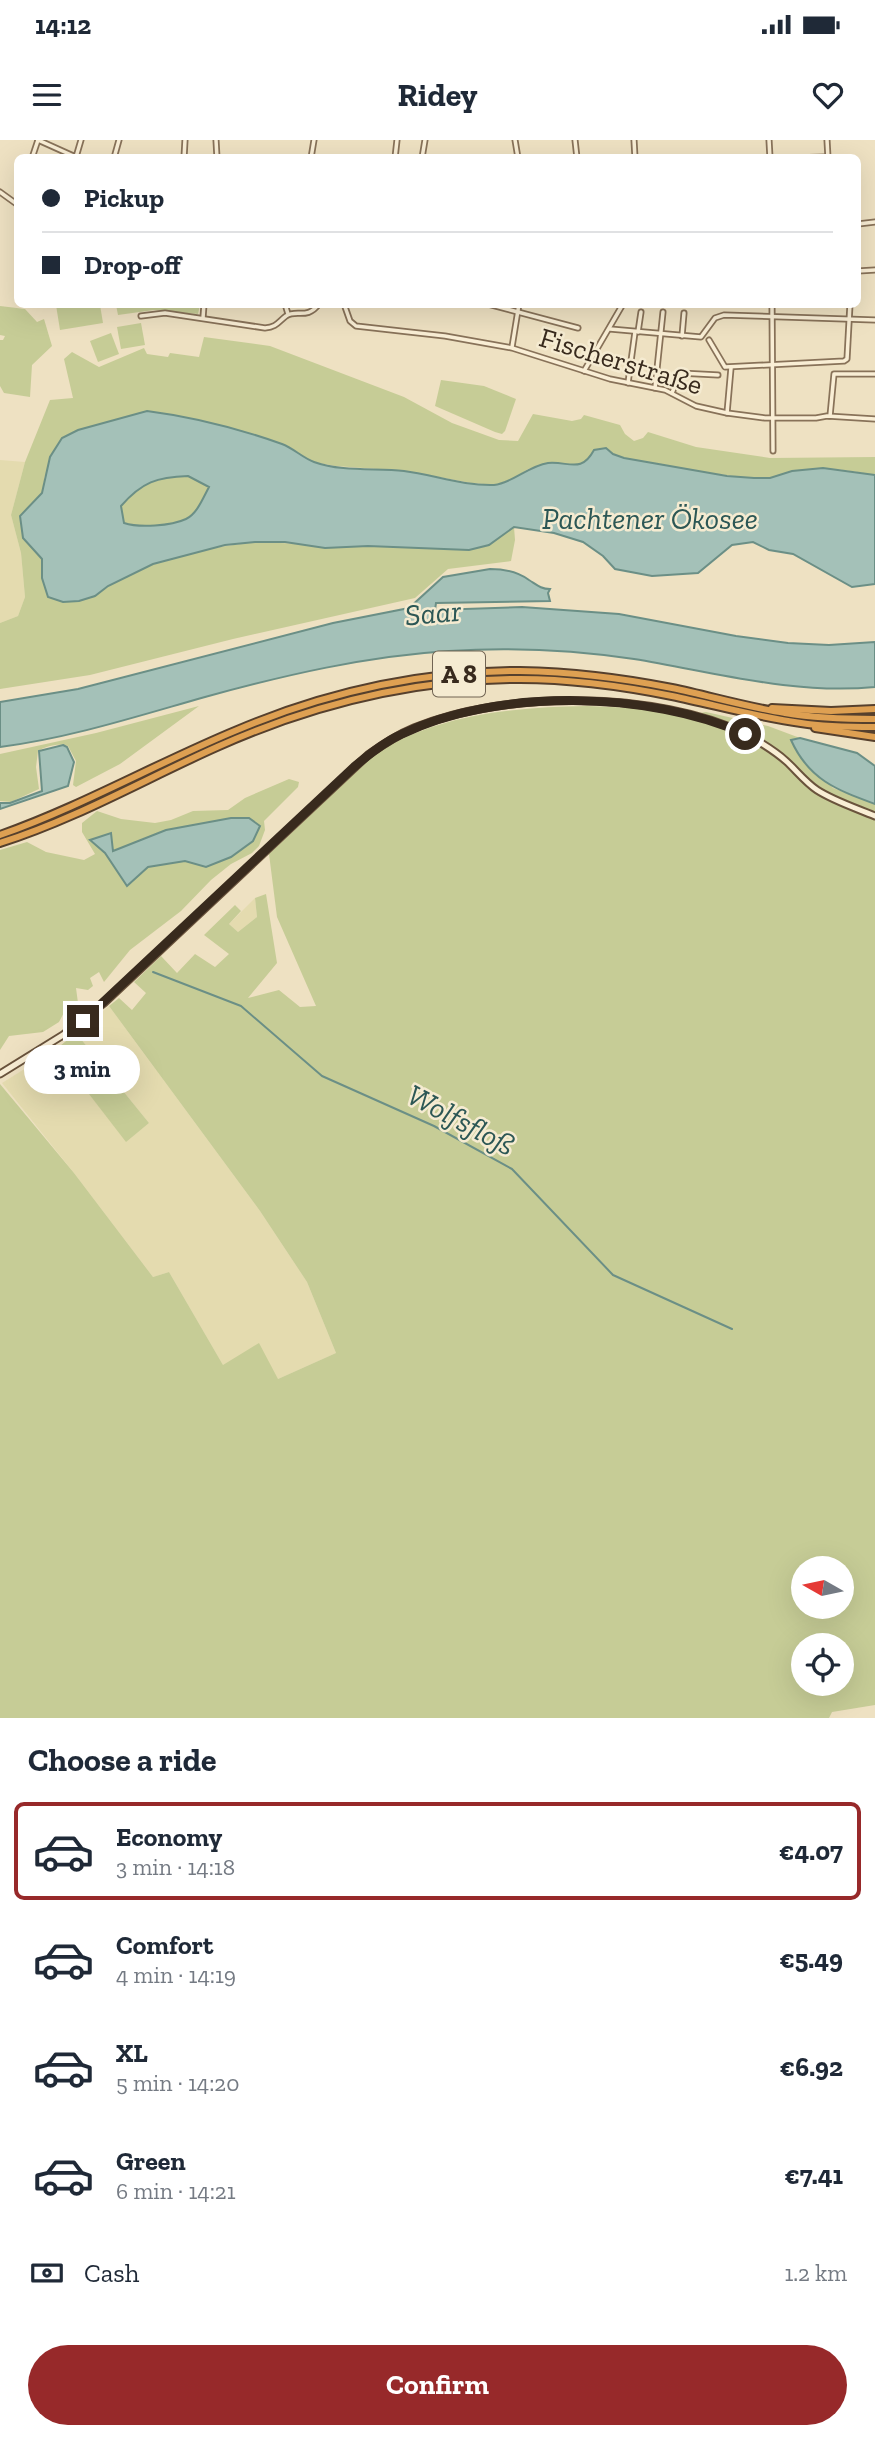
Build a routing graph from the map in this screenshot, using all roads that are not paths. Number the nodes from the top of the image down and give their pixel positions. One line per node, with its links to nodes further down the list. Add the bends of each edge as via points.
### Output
1 (38, 140): 2 (street)
2 (70, 154)
3 (0, 192): 4 (street)
4 (14, 203)
5 (204, 308): 22 (street)
6 (286, 308): 18 (street)
7 (314, 308): 18 (street, via 310,313)
8 (345, 308): 30 (street, Fischerstraße, via 356,326)
9 (505, 308): 14 (street)
10 (518, 308): 14 (street)
11 (621, 308): 25 (street)
12 (772, 308): 19 (street)
13 (850, 308): 21 (street)
14 (518, 311): 24 (street); 30 (street)
15 (641, 312): 26 (street)
16 (663, 312): 27 (street)
17 (684, 313): 28 (street)
18 (288, 314): 22 (street, via 277,325 265,328)
19 (772, 315): 21 (street); 28 (street, via 719,316 704,336); 31 (street)
20 (141, 316): 22 (street, via 165,313)
21 (850, 317): 23 (street); 31 (street, via 847,359)
22 (203, 318)
23 (875, 320)
24 (578, 328)
25 (610, 328): 26 (street); 33 (street)
26 (636, 332): 27 (street); 36 (street)
27 (660, 334): 28 (street); 37 (street)
28 (682, 336)
29 (709, 341): 32 (street, via 721,365)
30 (512, 348): 33 (street, Fischerstraße)
31 (773, 365): 32 (street); 41 (street)
32 (730, 368): 39 (street)
33 (584, 371): 36 (street, Fischerstraße)
34 (875, 374): 40 (street, via 834,374)
35 (718, 375): 38 (street, via 680,373)
36 (628, 383): 37 (street, Fischerstraße)
37 (655, 388): 38 (street, Fischerstraße)
38 (672, 393): 39 (street, Fischerstraße, via 696,406)
39 (727, 412): 41 (street, Fischerstraße)
40 (830, 416): 41 (street, Fischerstraße); 42 (street, Fischerstraße)
41 (774, 418): 43 (street)
42 (875, 419)
43 (773, 450)
44 (758, 708): 45 (highway); 46 (highway, A 8, via 640,682 513,671 401,681 349,692); 48 (highway, A 8, via 815,717)
45 (875, 709)
46 (284, 715): 47 (highway, A 8, via 403,689 513,679 628,688); 49 (highway, A 8)
47 (769, 718): 50 (highway, A 8); 51 (highway)
48 (875, 719)
49 (263, 723): 53 (highway, A 8, via 212,740 76,805); 54 (highway, A 8, via 79,813)
50 (875, 727)
51 (875, 737)
52 (875, 816): 55 (main road, via 817,790 758,740 683,712 625,703 561,702 484,709 429,723 368,755 104,1003)
53 (0, 835)
54 (0, 843)
55 (0, 1074)

